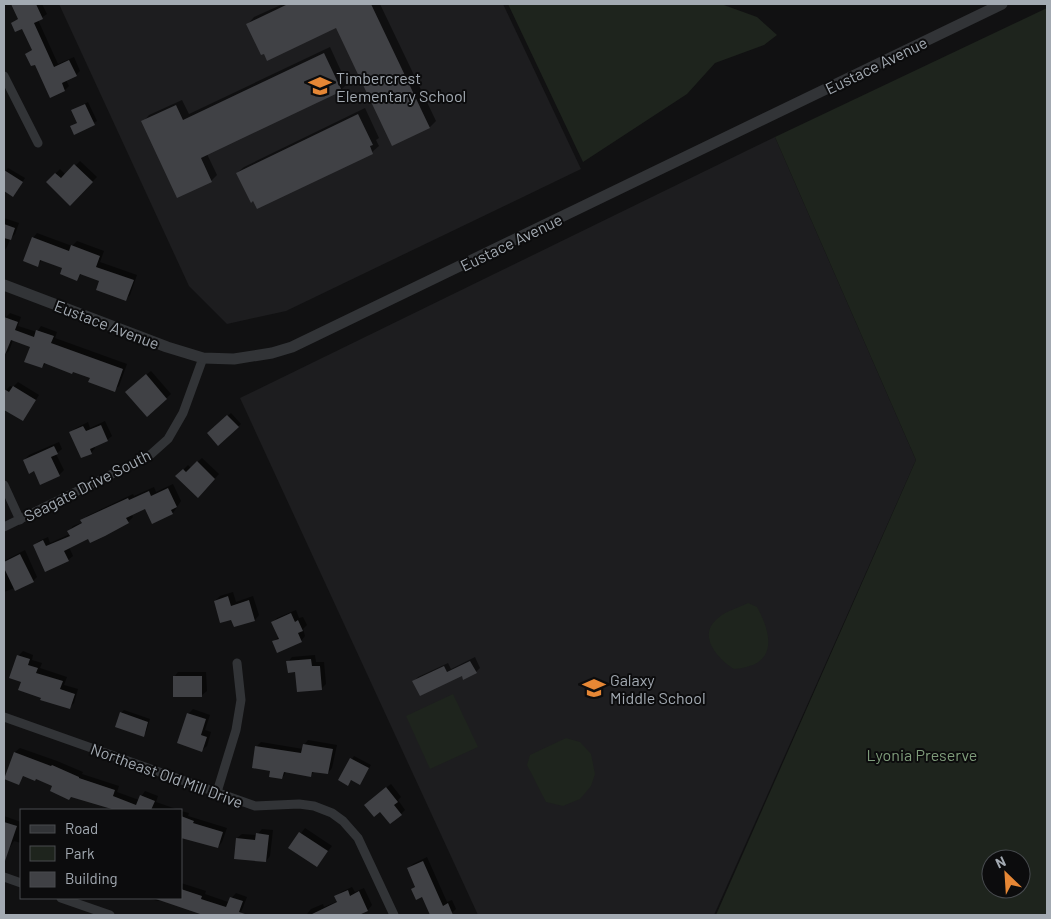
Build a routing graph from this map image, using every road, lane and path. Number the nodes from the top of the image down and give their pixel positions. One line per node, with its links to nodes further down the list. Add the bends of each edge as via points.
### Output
1 (1002, 4): 5 (street, Eustace Avenue, via 292,347 234,358)
2 (4, 76): 3 (street)
3 (38, 143)
4 (4, 285): 5 (street, Eustace Avenue)
5 (203, 358): 7 (street, Seagate Drive South, via 183,413 168,439 149,456)
6 (4, 485): 7 (street)
7 (20, 520): 8 (street, Seagate Drive South)
8 (4, 527)
9 (237, 663): 11 (street, via 241,700)
10 (4, 717): 11 (street, Northeast Old Mill Drive)
11 (218, 792): 16 (street, Northeast Old Mill Drive, via 255,806 299,804 332,813 358,838)
12 (4, 877): 13 (street)
13 (20, 884)
14 (64, 899): 15 (street)
15 (110, 915)
16 (394, 915)

